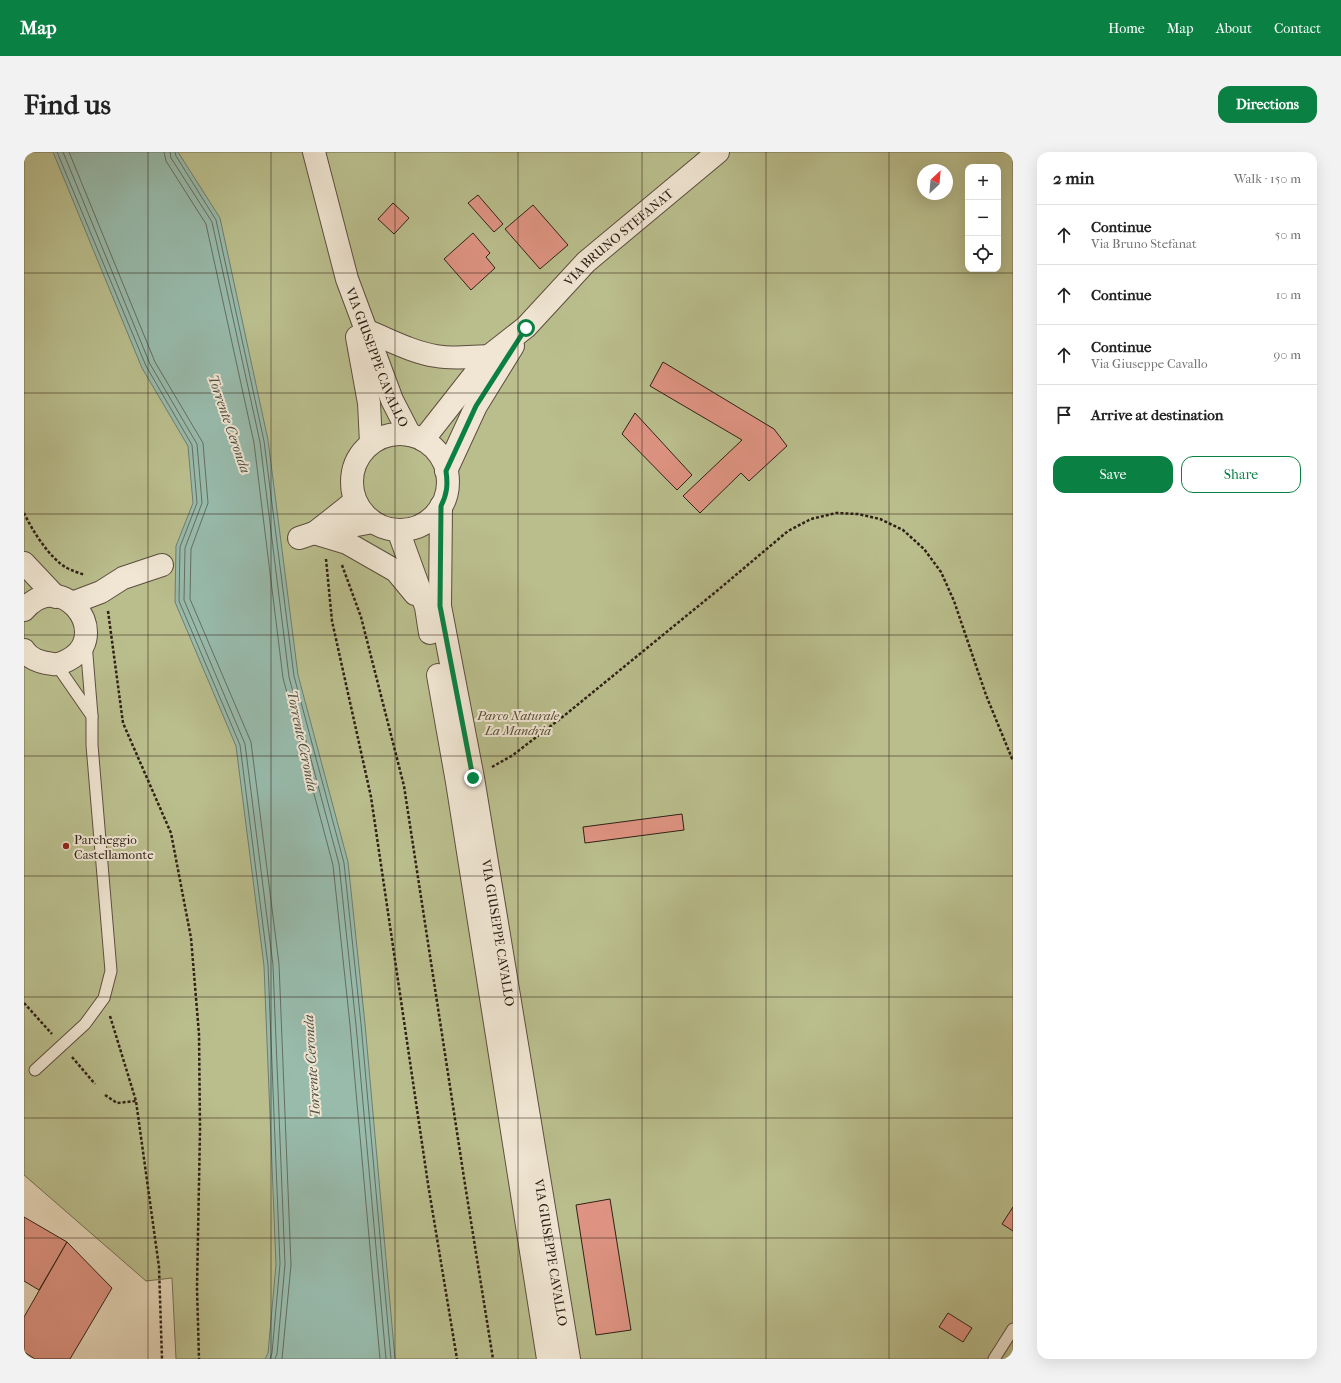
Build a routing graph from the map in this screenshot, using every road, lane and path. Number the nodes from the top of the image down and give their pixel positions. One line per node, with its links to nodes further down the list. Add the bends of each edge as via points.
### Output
1 (314, 152): 3 (street, VIA GIUSEPPE CAVALLO)
2 (718, 152): 4 (street, VIA BRUNO STEFANAT, via 586,262)
3 (347, 279): 5 (street, VIA GIUSEPPE CAVALLO); 8 (street, VIA GIUSEPPE CAVALLO, via 369,403)
4 (526, 328): 6 (street, VIA BRUNO STEFANAT); 9 (street, VIA BRUNO STEFANAT, via 476,406)
5 (365, 330): 6 (street, via 410,349 435,356); 7 (street, VIA GIUSEPPE CAVALLO, via 392,400)
6 (489, 356): 7 (street, VIA BRUNO STEFANAT)
7 (417, 438): 8 (street, via 396,434 383,437); 9 (street, via 434,448 442,459)
8 (371, 444): 10 (street, via 360,455 353,469 352,485)
9 (446, 471): 11 (street, via 448,483)
10 (356, 501): 13 (street, via 363,513); 15 (street)
11 (441, 506): 14 (street, via 433,517 422,524); 27 (street, VIA GIUSEPPE CAVALLO, via 440,606)
12 (24, 513): 19 (path, via 46,549 66,567 92,578)
13 (373, 522): 14 (street, via 385,528); 15 (street)
14 (398, 530): 20 (street, VIA GIUSEPPE CAVALLO)
15 (307, 535): 20 (street, via 347,543 396,571); 35 (path, via 324,548 332,621 371,797 428,1184)
16 (341, 561): 36 (path, via 361,617 404,786)
17 (24, 563): 22 (street)
18 (162, 565): 19 (street, via 123,578)
19 (101, 592): 22 (street); 34 (path, via 109,616 123,723 171,833 191,938 199,1034)
20 (426, 607): 37 (street, VIA GIUSEPPE CAVALLO)
21 (24, 610): 22 (street, via 37,599 46,597)
22 (74, 614): 24 (street, via 82,646 76,655); 25 (lane)
23 (24, 652): 24 (street, via 40,662)
24 (56, 664): 25 (lane)
25 (92, 716): 28 (lane, via 92,745 111,971)
26 (1013, 761): 27 (path, via 941,572 924,549 903,530 880,519 836,513 811,519 788,531 565,715 513,755)
27 (473, 778): 38 (street, VIA GIUSEPPE CAVALLO)
28 (104, 998): 29 (lane, via 85,1024); 31 (path)
29 (35, 1070)
30 (105, 1095): 31 (path, via 117,1103)
31 (136, 1101): 33 (path, via 159,1267)
32 (1013, 1329): 39 (lane)
33 (162, 1359)
34 (199, 1359)
35 (457, 1359)
36 (493, 1359)
37 (548, 1359)
38 (569, 1359)
39 (994, 1359)

